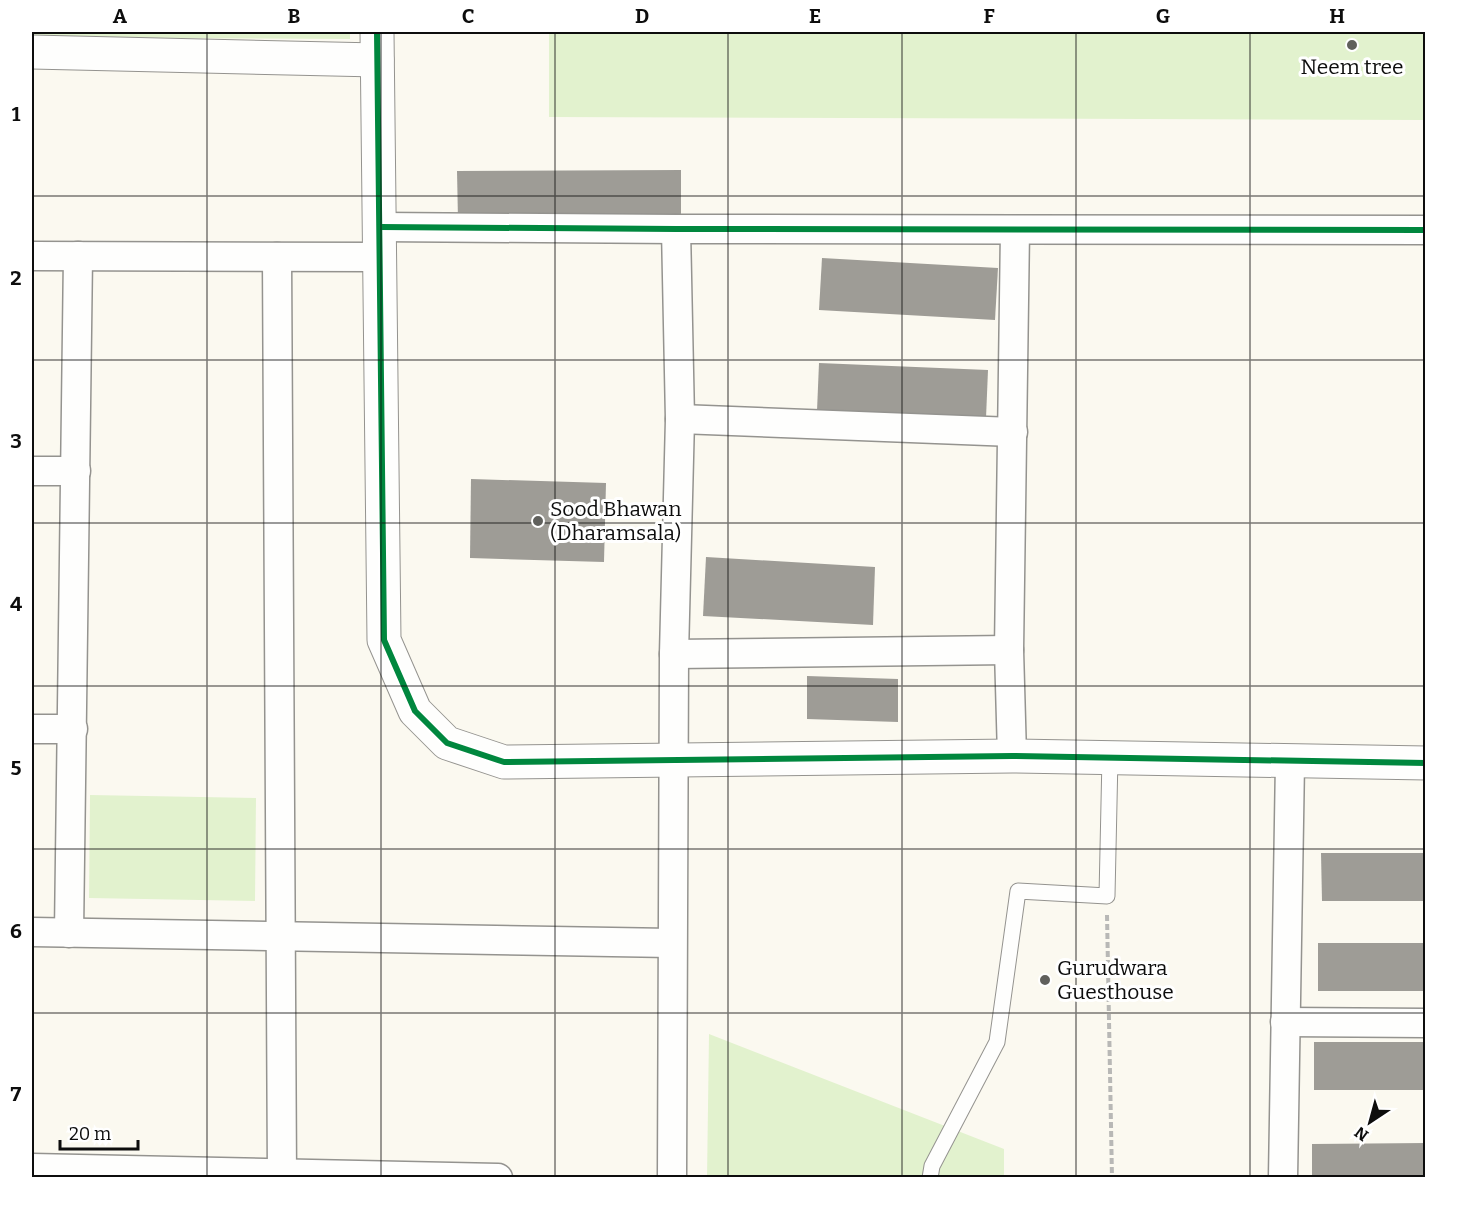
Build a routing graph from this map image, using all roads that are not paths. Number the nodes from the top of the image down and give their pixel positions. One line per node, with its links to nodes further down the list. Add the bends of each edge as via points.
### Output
1 (377, 46): 2 (street); 6 (street)
2 (32, 52)
3 (676, 229): 4 (street); 6 (street); 10 (street)
4 (1015, 230): 5 (street); 11 (street)
5 (1425, 230)
6 (380, 242): 9 (street); 20 (street, via 384,640 415,711 447,743 504,762)
7 (32, 256): 8 (street)
8 (78, 256): 9 (street); 13 (street)
9 (277, 257): 25 (street)
10 (680, 419): 11 (street); 15 (street)
11 (1012, 432): 14 (street)
12 (32, 471): 13 (street)
13 (76, 471): 17 (street)
14 (1009, 650): 15 (street); 18 (street)
15 (674, 654): 20 (street)
16 (32, 729): 17 (street)
17 (73, 729): 24 (street)
18 (1012, 756): 19 (street); 20 (street)
19 (1110, 758): 21 (street); 33 (lane, via 1107,896 1018,891 997,1042 932,1166)
20 (674, 759): 26 (street)
21 (1290, 762): 22 (street); 27 (street)
22 (1425, 764)
23 (32, 932): 24 (street)
24 (69, 933): 25 (street)
25 (281, 936): 26 (street); 30 (street)
26 (671, 943): 32 (street)
27 (1285, 1022): 28 (street); 34 (street)
28 (1425, 1023)
29 (32, 1168): 30 (street)
30 (282, 1175): 31 (street)
31 (498, 1178)
32 (672, 1178)
33 (930, 1178)
34 (1283, 1178)

